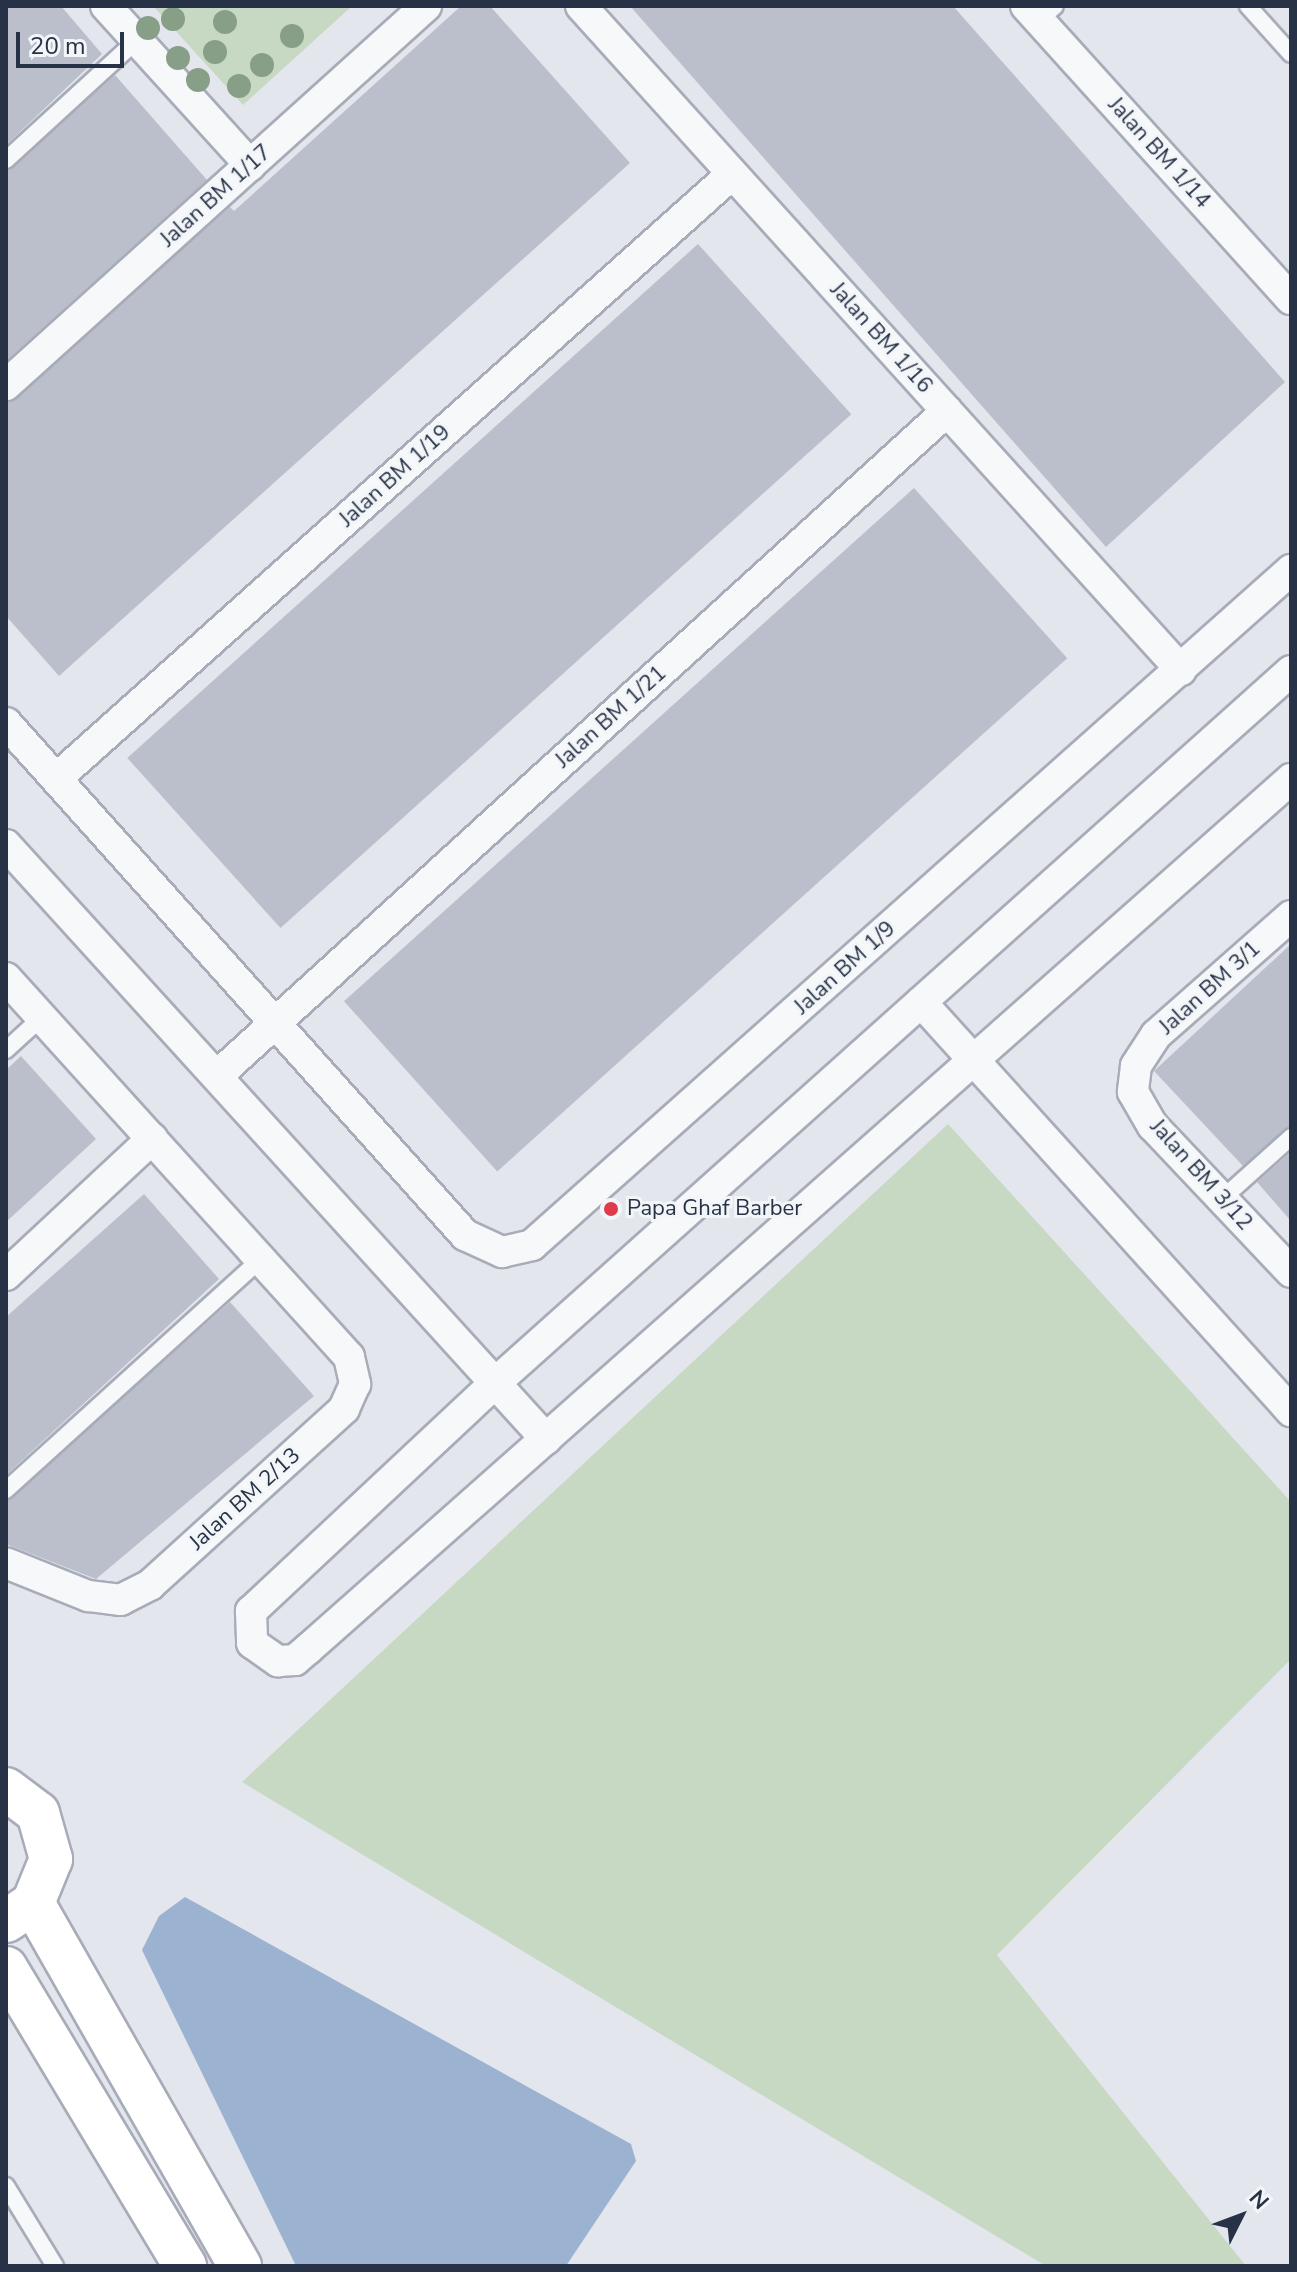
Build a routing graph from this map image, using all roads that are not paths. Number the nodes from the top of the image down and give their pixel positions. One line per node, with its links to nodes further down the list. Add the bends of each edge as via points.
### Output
1 (106, 6): 6 (street)
2 (426, 6): 9 (street, Jalan BM 1/17)
3 (581, 6): 10 (street, Jalan BM 1/16)
4 (1248, 6): 7 (lane)
5 (1040, 11): 11 (street, Jalan BM 1/14)
6 (137, 40): 8 (lane); 9 (street)
7 (1291, 54)
8 (6, 160)
9 (250, 165): 12 (street, Jalan BM 1/17)
10 (732, 174): 13 (street, Jalan BM 1/16); 18 (street, Jalan BM 1/19)
11 (1291, 299)
12 (6, 385)
13 (947, 411): 15 (street, Jalan BM 1/16); 25 (street, Jalan BM 1/21)
14 (1291, 570): 15 (street, Jalan BM 1/9)
15 (1181, 670): 25 (street, Jalan BM 1/9, via 532,1245 502,1252 465,1235)
16 (1291, 671): 23 (street)
17 (6, 723): 18 (street)
18 (57, 778): 25 (street)
19 (1291, 779): 27 (street)
20 (6, 845): 29 (street)
21 (1291, 916): 28 (street, Jalan BM 3/1, via 1156,1035)
22 (6, 978): 24 (street)
23 (921, 1002): 27 (street); 36 (street)
24 (42, 1017): 26 (lane); 31 (street)
25 (275, 1022): 29 (street, Jalan BM 1/21)
26 (6, 1050)
27 (975, 1063): 37 (street); 38 (street)
28 (1136, 1066): 32 (street, Jalan BM 3/12, via 1133,1092 1153,1126)
29 (218, 1075): 36 (street)
30 (1291, 1137): 32 (lane)
31 (152, 1139): 33 (street); 35 (street)
32 (1222, 1199): 34 (street, Jalan BM 3/12)
33 (260, 1260): 39 (lane); 40 (street, Jalan BM 2/13, via 349,1357 355,1384 344,1409 150,1585 121,1600 88,1596)
34 (1291, 1272)
35 (6, 1275)
36 (494, 1384): 38 (street); 38 (street, via 251,1611 247,1627 263,1655 295,1660)
37 (1291, 1411)
38 (546, 1439)
39 (6, 1490)
40 (6, 1563)
41 (6, 1789): 42 (street, via 38,1813 51,1859)
42 (19, 1912): 47 (street)
43 (6, 1968): 46 (street)
44 (7, 2189): 45 (lane)
45 (55, 2266)
46 (185, 2266)
47 (240, 2266)

